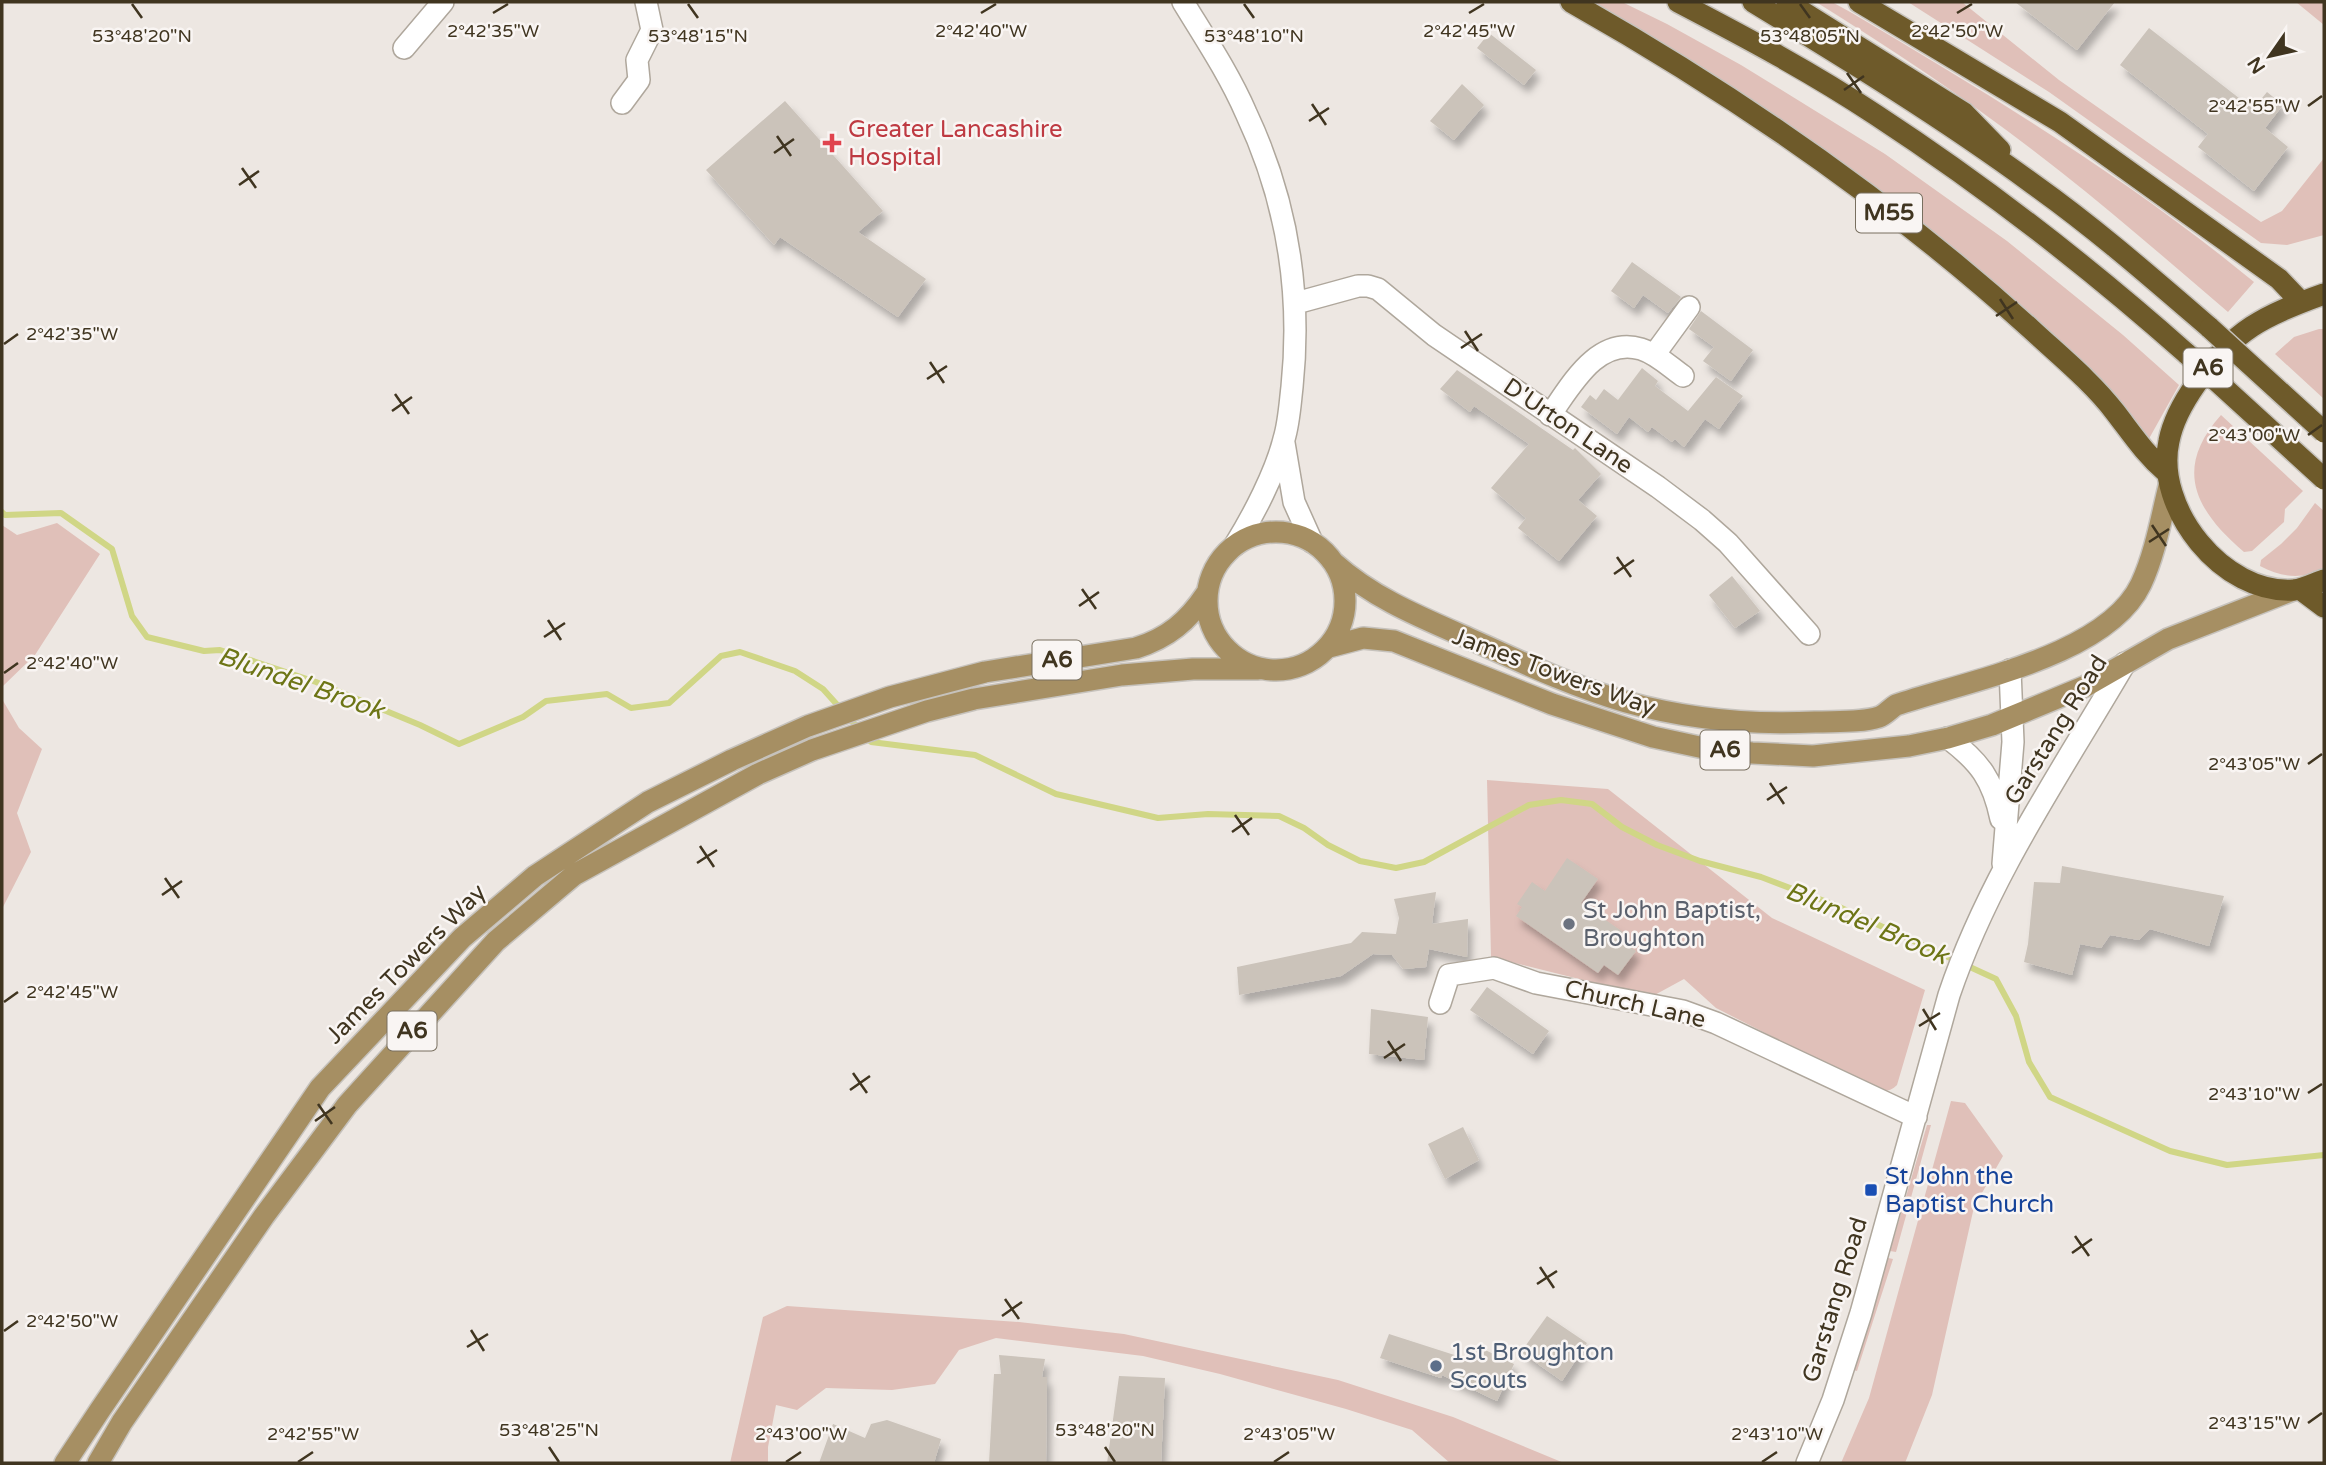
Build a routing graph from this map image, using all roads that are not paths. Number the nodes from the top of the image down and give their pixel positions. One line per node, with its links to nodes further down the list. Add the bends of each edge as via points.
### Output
1 (443, 2): 9 (street)
2 (646, 2): 10 (street, via 652,30 637,60 639,80)
3 (1183, 2): 13 (street, via 1235,90 1261,149 1283,222)
4 (1571, 2): 20 (highway, M55, via 1773,129 1903,223 2031,330 2100,396)
5 (1678, 2): 21 (highway, bridge, via 1908,137 2062,248)
6 (1753, 2): 11 (highway, via 1891,87)
7 (1787, 2): 11 (highway, via 1964,113)
8 (1859, 2): 12 (highway, via 2060,122 2279,279)
9 (404, 48)
10 (622, 103)
11 (2033, 184): 18 (highway, bridge, via 2108,241)
12 (2317, 297): 20 (highway, A6, via 2256,322 2214,359 2173,425)
13 (1296, 303): 17 (street, D'Urton Lane, via 1358,286 1378,289 1434,335); 19 (street)
14 (1689, 307): 15 (street)
15 (1654, 355): 16 (street); 17 (street, via 1630,347 1598,356)
16 (1683, 376)
17 (1550, 415): 29 (street, D'Urton Lane, via 1702,520)
18 (2324, 432)
19 (1284, 441): 22 (street, via 1294,502); 23 (street, via 1257,508)
20 (2168, 479): 26 (highway, A6, via 2179,512 2212,556 2251,581); 33 (main road, Garstang Road / A6, via 2157,536 2140,586 2118,617 2073,645)
21 (2324, 479)
22 (1312, 542): 23 (main road, A6, via 1273,532); 24 (main road, A6)
23 (1235, 545): 27 (main road, A6, via 1215,567)
24 (1334, 563): 30 (main road, A6, via 1343,584 1345,606 1340,628); 33 (main road, James Towers Way / A6, via 1390,603 1505,655 1580,687 1669,712 1755,722 1880,717 1896,705)
25 (2324, 580): 26 (highway, A6)
26 (2296, 589): 28 (highway); 31 (main road, Garstang Road / A6, via 2179,634)
27 (1206, 594): 32 (main road, via 1213,633 1240,662); 40 (main road, James Towers Way / A6, via 1182,625 1153,643 985,672 890,697 808,726 648,802 535,876 462,939 320,1088)
28 (2324, 607)
29 (1809, 634)
30 (1328, 647): 32 (main road, A6, via 1317,658 1289,670); 35 (main road, James Towers Way / A6, via 1363,638 1394,640 1610,725 1704,748 1813,756)
31 (2125, 663): 34 (main road, James Towers Way / A6, via 2086,686); 37 (street, Garstang Road)
32 (1258, 669): 41 (main road, James Towers Way / A6, via 1122,676 974,699 927,711 811,750 758,774 574,875 496,941 347,1105 264,1216)
33 (2010, 670): 34 (street, Garstang Road)
34 (2011, 718): 35 (main road, James Towers Way / A6); 36 (street, Garstang Road, via 2013,757)
35 (1948, 738): 36 (street, via 1989,778)
36 (2004, 849): 37 (street, Garstang Road)
37 (2001, 873): 39 (street, Garstang Road, via 1956,975)
38 (1440, 1003): 39 (street, Church Lane, via 1449,975 1494,968 1536,983 1683,1011)
39 (1916, 1117): 42 (street, Garstang Road, via 1861,1313)
40 (65, 1463)
41 (98, 1463)
42 (1807, 1463)

